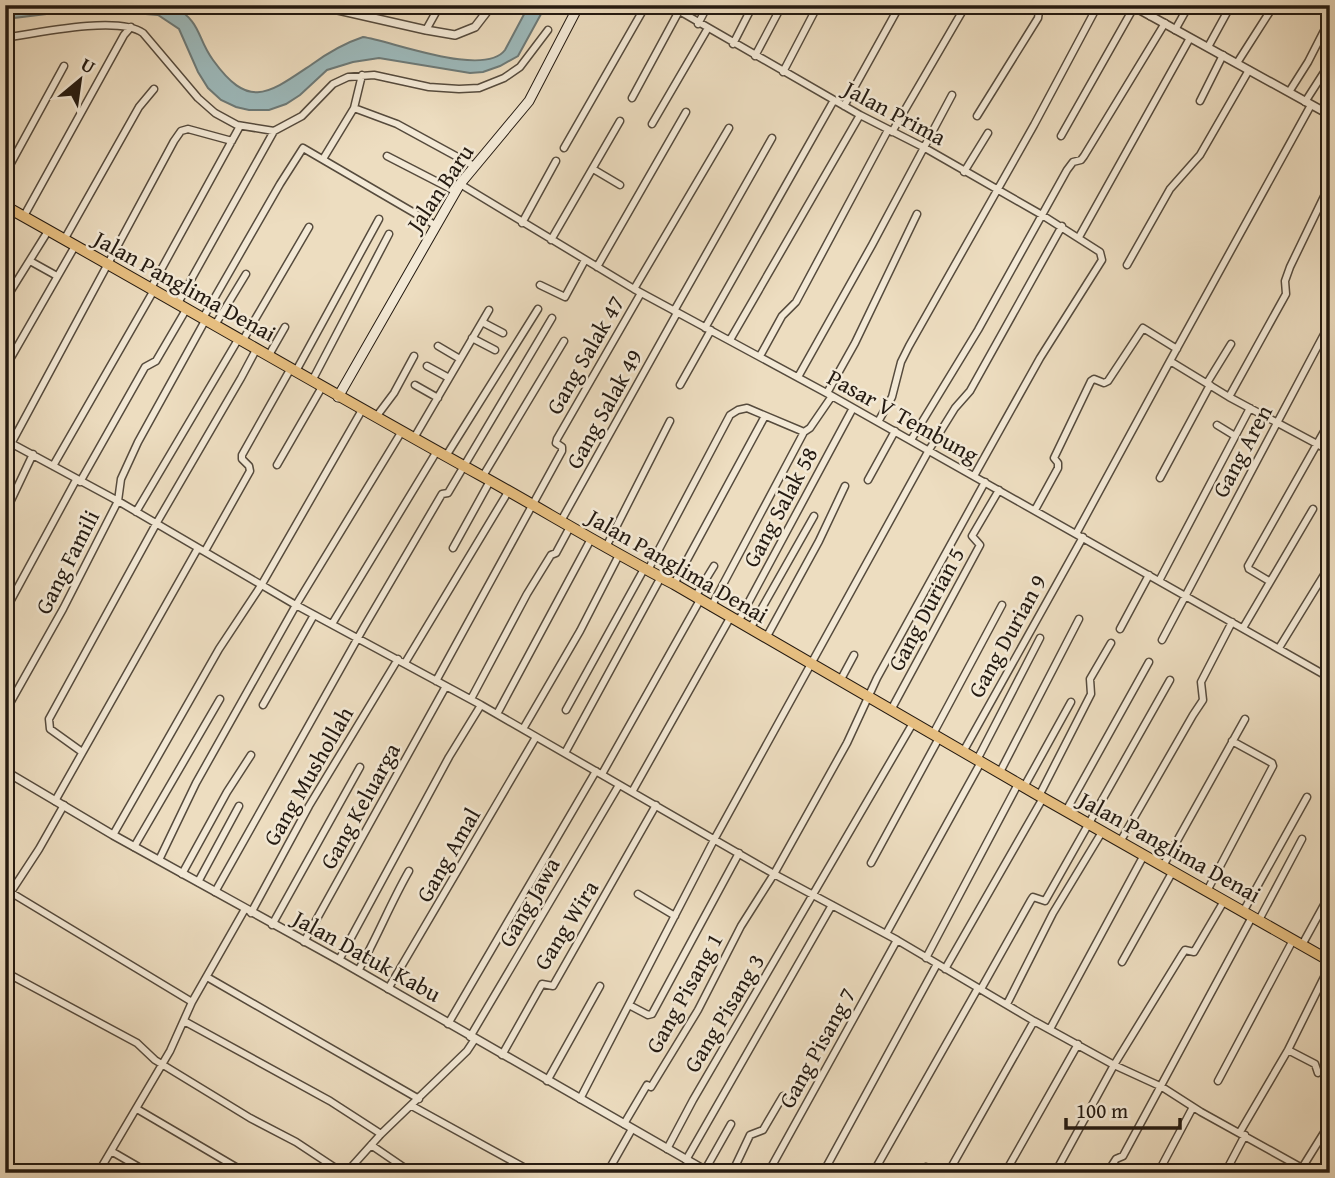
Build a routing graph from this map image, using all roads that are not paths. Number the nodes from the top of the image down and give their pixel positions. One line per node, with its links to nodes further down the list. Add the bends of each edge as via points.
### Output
1 (333, 5): 22 (street)
2 (364, 5): 22 (street)
3 (492, 5): 29 (street, via 475,27 455,35)
4 (579, 5): 72 (main road, Jalan Baru, via 530,101)
5 (646, 5): 67 (street)
6 (669, 5): 21 (street, Jalan Prima)
7 (708, 5): 26 (street)
8 (753, 5): 34 (street)
9 (782, 5): 37 (street)
10 (818, 5): 42 (street)
11 (900, 5): 51 (street)
12 (966, 5): 62 (street)
13 (1040, 5): 56 (street, via 1038,18)
14 (1098, 5): 79 (street)
15 (1156, 5): 23 (street)
16 (1189, 5): 31 (street)
17 (1231, 5): 35 (street)
18 (1274, 5): 38 (street)
19 (439, 6): 29 (street)
20 (1132, 6): 23 (street); 64 (street)
21 (679, 11): 26 (street, Jalan Prima); 47 (street)
22 (360, 14): 29 (street)
23 (1150, 16): 25 (street)
24 (1330, 19): 45 (street)
25 (1164, 23): 31 (street); 82 (street, via 1084,156 1067,170)
26 (698, 24): 28 (street, Jalan Prima)
27 (131, 27): 33 (street, via 111,24); 59 (street, via 143,33 207,107); 83 (street)
28 (708, 28): 34 (street, Jalan Prima); 58 (street)
29 (426, 30)
30 (548, 30): 43 (street, via 520,67 478,88 429,87)
31 (1175, 30): 32 (street)
32 (1190, 37): 35 (street); 91 (street)
33 (5, 38)
34 (733, 44): 37 (street, Jalan Prima)
35 (1208, 47): 36 (street)
36 (1223, 55): 38 (street); 49 (street)
37 (755, 56): 42 (street, Jalan Prima)
38 (1237, 63): 41 (street)
39 (1330, 63): 50 (street, Gang Durian 9)
40 (64, 66): 75 (street)
41 (1250, 70): 45 (street); 98 (street, via 1200,155 1170,189)
42 (783, 72): 48 (street, Jalan Prima)
43 (362, 75): 52 (street); 61 (street, via 340,79 302,116)
44 (154, 89): 92 (street, via 139,107)
45 (1289, 92): 50 (street)
46 (952, 95): 68 (street)
47 (632, 98)
48 (834, 100): 51 (street, Jalan Prima); 115 (street)
49 (1200, 101)
50 (1308, 103): 54 (street); 124 (street, Gang Durian 9)
51 (844, 106): 55 (street, Jalan Prima)
52 (354, 108): 70 (street); 72 (street, via 397,124)
53 (686, 112): 99 (street)
54 (1330, 115)
55 (860, 116): 62 (street, Jalan Prima); 119 (street)
56 (977, 116)
57 (620, 121): 73 (street)
58 (652, 124)
59 (240, 125): 61 (street); 66 (street)
60 (729, 128): 104 (street)
61 (274, 131): 106 (street)
62 (890, 131): 68 (street, Jalan Prima); 128 (street, via 796,302 779,320)
63 (988, 133): 74 (street)
64 (1061, 136)
65 (772, 138): 109 (street)
66 (232, 141): 97 (street, via 181,131); 103 (street)
67 (564, 148)
68 (925, 148): 74 (street, Jalan Prima); 134 (street)
69 (387, 156): 78 (street, Pasar V Tembung)
70 (323, 159): 86 (street); 111 (street, via 303,148)
71 (556, 161): 85 (street)
72 (474, 166): 78 (main road, Jalan Baru)
73 (593, 169): 77 (street); 93 (street)
74 (964, 172): 79 (street, Jalan Prima)
75 (5, 174)
76 (1330, 184): 143 (street, via 1290,267 1286,294)
77 (620, 185)
78 (457, 188): 85 (street, Pasar V Tembung); 86 (main road, Jalan Baru)
79 (996, 190): 82 (street, Jalan Prima); 152 (street, via 909,346 892,397)
80 (6, 209): 83 (main road, Jalan Panglima Denai)
81 (917, 214): 141 (street)
82 (1042, 215): 87 (street, Jalan Prima); 160 (street)
83 (23, 216): 89 (main road, Jalan Panglima Denai)
84 (379, 219): 133 (street)
85 (522, 223): 93 (street, Pasar V Tembung)
86 (435, 225): 142 (main road, Jalan Baru)
87 (1062, 226): 91 (street, Jalan Prima); 163 (street, via 970,391)
88 (309, 227): 118 (street)
89 (48, 231): 92 (main road, Jalan Panglima Denai); 96 (street)
90 (389, 234): 136 (street)
91 (1079, 237): 170 (street, Jalan Prima, via 1096,247 1102,260)
92 (64, 240): 94 (main road, Jalan Panglima Denai)
93 (551, 240): 95 (street, Pasar V Tembung)
94 (75, 246): 97 (main road, Jalan Panglima Denai); 101 (street)
95 (585, 260): 99 (street, Pasar V Tembung); 102 (street, via 565,297)
96 (30, 261): 101 (street); 105 (street)
97 (108, 264): 103 (main road, Jalan Panglima Denai); 161 (street)
98 (1128, 265)
99 (597, 267): 104 (street, Pasar V Tembung)
100 (246, 274): 111 (street)
101 (57, 276): 132 (street)
102 (540, 285)
103 (152, 289): 106 (main road, Jalan Panglima Denai); 168 (street)
104 (637, 291): 109 (street, Pasar V Tembung); 180 (street, Gang Salak 47, via 557,439 562,451)
105 (5, 300)
106 (182, 306): 111 (main road, Jalan Panglima Denai); 174 (street, via 156,360 145,367)
107 (538, 309): 166 (street)
108 (489, 310): 112 (street)
109 (676, 312): 115 (street, Pasar V Tembung); 187 (street, Gang Salak 49)
110 (552, 318): 169 (street)
111 (208, 321): 118 (main road, Jalan Panglima Denai); 179 (street, Gang Famili, via 138,442 121,479)
112 (482, 322): 116 (street); 117 (street)
113 (1330, 323): 153 (street, Gang Aren)
114 (285, 327): 126 (street)
115 (708, 329): 119 (street, Pasar V Tembung); 139 (street)
116 (503, 333)
117 (472, 338): 125 (street); 129 (street)
118 (241, 339): 123 (main road, Jalan Panglima Denai); 183 (street)
119 (730, 340): 128 (street, Pasar V Tembung)
120 (564, 341): 172 (street)
121 (1231, 344): 137 (street)
122 (438, 346): 129 (street)
123 (257, 348): 126 (main road, Jalan Panglima Denai); 186 (street)
124 (1177, 349): 130 (street, Gang Durian 9); 182 (street, via 1143,328 1108,381 1091,382 1054,458 1058,468)
125 (495, 350)
126 (269, 355): 133 (main road, Jalan Panglima Denai)
127 (414, 356): 149 (street)
128 (760, 356): 134 (street, Pasar V Tembung)
129 (460, 359): 135 (street)
130 (1170, 361): 137 (street); 188 (street, Gang Durian 9)
131 (427, 366): 135 (street)
132 (5, 368)
133 (294, 370): 136 (main road, Jalan Panglima Denai); 192 (street, via 242,455 250,471)
134 (798, 377): 141 (street, Pasar V Tembung)
135 (449, 378): 144 (street)
136 (312, 381): 140 (main road, Jalan Panglima Denai)
137 (1209, 384): 143 (street); 171 (street)
138 (415, 385): 144 (street)
139 (680, 385)
140 (322, 387): 142 (main road, Jalan Panglima Denai); 167 (street)
141 (829, 394): 145 (street, Pasar V Tembung); 157 (street)
142 (338, 397): 147 (main road, Jalan Panglima Denai)
143 (1229, 397): 146 (street)
144 (438, 398): 159 (street)
145 (853, 408): 152 (street, Pasar V Tembung); 211 (street, Gang Salak 58)
146 (1250, 408): 153 (street); 158 (street)
147 (362, 410): 149 (main road, Jalan Panglima Denai); 201 (street)
148 (765, 416): 157 (street); 196 (street, via 747,408 730,415); 202 (street)
149 (376, 417): 155 (main road, Jalan Panglima Denai)
150 (670, 421): 190 (street)
151 (1330, 421): 162 (street)
152 (878, 422): 156 (street, Pasar V Tembung)
153 (1277, 423): 162 (street); 203 (street, Gang Aren)
154 (1217, 425): 158 (street)
155 (402, 431): 159 (main road, Jalan Panglima Denai); 205 (street)
156 (895, 431): 160 (street, Pasar V Tembung); 173 (street)
157 (804, 432): 207 (street)
158 (1235, 436): 199 (street)
159 (414, 438): 166 (main road, Jalan Panglima Denai)
160 (911, 440): 163 (street, Pasar V Tembung)
161 (8, 441): 165 (street)
162 (1317, 444): 164 (street); 200 (street, via 1248,566)
163 (929, 450): 170 (street, Pasar V Tembung); 227 (street)
164 (1330, 451)
165 (33, 454): 168 (street); 184 (street)
166 (441, 454): 169 (main road, Jalan Panglima Denai); 213 (street)
167 (277, 465)
168 (53, 466): 174 (street)
169 (463, 466): 172 (main road, Jalan Panglima Denai); 217 (street)
170 (974, 476): 175 (street, Pasar V Tembung)
171 (1160, 478)
172 (486, 479): 178 (main road, Jalan Panglima Denai); 191 (street)
173 (868, 480)
174 (78, 481): 179 (street); 208 (street)
175 (985, 482): 177 (street, Pasar V Tembung); 233 (street, Gang Pisang 1)
176 (845, 486): 218 (street)
177 (999, 490): 182 (street, Pasar V Tembung); 240 (street, Gang Durian 5, via 973,535 980,545)
178 (508, 492): 180 (main road, Jalan Panglima Denai); 226 (street)
179 (118, 501): 183 (street); 241 (street, Gang Famili)
180 (532, 506): 187 (main road, Jalan Panglima Denai); 230 (street)
181 (1313, 509): 200 (street)
182 (1035, 510): 188 (street, Pasar V Tembung)
183 (136, 512): 186 (street)
184 (5, 513)
185 (814, 516): 215 (street)
186 (156, 524): 192 (street); 249 (street, via 49,719 50,729)
187 (566, 524): 189 (main road, Jalan Panglima Denai); 235 (street, Gang Salak 49, via 556,553 527,594)
188 (1079, 535): 197 (street, Pasar V Tembung); 250 (street, Gang Durian 9)
189 (591, 539): 190 (main road, Jalan Panglima Denai); 242 (street)
190 (606, 547): 193 (main road, Jalan Panglima Denai)
191 (453, 548)
192 (201, 550): 201 (street); 249 (street)
193 (620, 555): 196 (main road, Jalan Panglima Denai); 245 (street)
194 (1330, 565): 222 (street)
195 (714, 566): 204 (street)
196 (646, 569): 198 (main road, Jalan Panglima Denai); 239 (street)
197 (1149, 575): 199 (street, Pasar V Tembung); 216 (street)
198 (661, 577): 202 (main road, Jalan Panglima Denai); 251 (street)
199 (1159, 581): 203 (street, Pasar V Tembung)
200 (1269, 581): 214 (street)
201 (262, 584): 205 (street); 270 (street, via 219,649)
202 (674, 584): 204 (main road, Jalan Panglima Denai)
203 (1185, 596): 212 (street, Pasar V Tembung); 220 (street, Gang Aren)
204 (697, 599): 207 (main road, Jalan Panglima Denai); 257 (street)
205 (296, 605): 209 (street); 277 (street, via 196,783)
206 (1002, 605): 246 (street)
207 (712, 607): 211 (main road, Jalan Panglima Denai)
208 (5, 611)
209 (314, 614): 213 (street); 237 (street)
210 (1079, 619): 256 (street)
211 (734, 620): 215 (main road, Jalan Panglima Denai); 260 (street, Gang Salak 58)
212 (1232, 622): 214 (street, Pasar V Tembung); 273 (street, via 1201,682 1203,700)
213 (332, 624): 217 (street)
214 (1243, 628): 222 (street, Pasar V Tembung)
215 (750, 629): 218 (main road, Jalan Panglima Denai)
216 (1120, 629)
217 (359, 637): 224 (street); 286 (street)
218 (766, 638): 227 (main road, Jalan Panglima Denai)
219 (1040, 638): 253 (street)
220 (1162, 640)
221 (1111, 643): 261 (street, via 1090,679 1091,694)
222 (1279, 648): 228 (street, Pasar V Tembung)
223 (854, 655): 231 (street)
224 (398, 659): 226 (street); 293 (street, Gang Mushollah)
225 (1149, 662): 267 (street)
226 (405, 663): 230 (street)
227 (812, 665): 231 (main road, Jalan Panglima Denai); 271 (street)
228 (1330, 678)
229 (1170, 680): 268 (street)
230 (436, 681): 232 (street)
231 (840, 681): 233 (main road, Jalan Panglima Denai)
232 (446, 686): 235 (street); 299 (street, Gang Keluarga)
233 (870, 698): 240 (main road, Jalan Panglima Denai); 282 (street, Gang Pisang 1)
234 (220, 699): 274 (street)
235 (471, 699): 238 (street)
236 (1071, 702): 259 (street)
237 (263, 705)
238 (481, 705): 242 (street); 303 (street)
239 (566, 710)
240 (891, 710): 244 (main road, Jalan Panglima Denai)
241 (5, 712)
242 (497, 714): 245 (street)
243 (1245, 719): 248 (street)
244 (913, 723): 246 (main road, Jalan Panglima Denai); 289 (street, Gang Pisang 3)
245 (523, 729): 247 (street)
246 (936, 736): 250 (main road, Jalan Panglima Denai); 278 (street)
247 (536, 737): 251 (street); 313 (street, Gang Amal)
248 (1232, 741): 279 (street); 284 (street, via 1273,766)
249 (82, 752): 263 (street)
250 (963, 752): 253 (main road, Jalan Panglima Denai)
251 (565, 753): 257 (street)
252 (251, 755): 281 (street)
253 (979, 761): 256 (main road, Jalan Panglima Denai); 297 (street)
254 (360, 767): 296 (street)
255 (5, 771): 263 (street, Jalan Datuk Kabu)
256 (999, 772): 259 (main road, Jalan Panglima Denai)
257 (599, 773): 258 (street); 319 (street)
258 (619, 785): 260 (street); 321 (street, Gang Jawa)
259 (1021, 785): 261 (main road, Jalan Panglima Denai); 302 (street)
260 (632, 792): 265 (street)
261 (1041, 797): 267 (main road, Jalan Panglima Denai); 307 (street)
262 (1307, 797): 295 (street)
263 (55, 801): 264 (street, Jalan Datuk Kabu)
264 (64, 805): 270 (street, Jalan Datuk Kabu); 285 (street)
265 (656, 805): 271 (street); 324 (street, Gang Wira, via 553,986 541,984)
266 (239, 806): 283 (street)
267 (1066, 811): 268 (main road, Jalan Panglima Denai)
268 (1090, 824): 269 (main road, Jalan Panglima Denai); 312 (street, via 1045,901 1033,897)
269 (1102, 832): 273 (main road, Jalan Panglima Denai); 316 (street)
270 (113, 835): 274 (street, Jalan Datuk Kabu)
271 (715, 838): 275 (street); 294 (street)
272 (1301, 839): 295 (street)
273 (1120, 842): 276 (main road, Jalan Panglima Denai)
274 (134, 847): 277 (street, Jalan Datuk Kabu)
275 (739, 853): 282 (street); 315 (street, via 652,1014)
276 (1144, 855): 279 (main road, Jalan Panglima Denai); 320 (street)
277 (159, 860): 281 (street, Jalan Datuk Kabu)
278 (871, 863)
279 (1168, 868): 284 (main road, Jalan Panglima Denai); 305 (street)
280 (409, 871): 308 (street)
281 (182, 873): 283 (street, Jalan Datuk Kabu)
282 (774, 874): 289 (street); 338 (street, Gang Pisang 1, via 698,1010)
283 (198, 882): 286 (street, Jalan Datuk Kabu)
284 (1206, 891): 291 (main road, Jalan Panglima Denai)
285 (10, 892): 290 (street); 314 (street)
286 (215, 892): 293 (street, Jalan Datuk Kabu)
287 (638, 894): 294 (street)
288 (1330, 894): 301 (street)
289 (814, 895): 292 (street); 344 (street, Gang Pisang 3)
290 (5, 901)
291 (1224, 901): 295 (main road, Jalan Panglima Denai); 326 (street, via 1194,952 1183,952)
292 (832, 905): 297 (street); 346 (street)
293 (246, 912): 296 (street, Jalan Datuk Kabu); 310 (street, Gang Mushollah)
294 (675, 916): 315 (street)
295 (1251, 916): 301 (main road, Jalan Panglima Denai); 330 (street)
296 (272, 925): 299 (street, Jalan Datuk Kabu)
297 (886, 934): 298 (street)
298 (897, 940): 302 (street); 357 (street, Gang Pisang 7)
299 (304, 942): 303 (street, Jalan Datuk Kabu)
300 (1330, 942): 304 (street)
301 (1297, 943): 304 (main road, Jalan Panglima Denai); 329 (street)
302 (926, 958): 306 (street)
303 (338, 960): 308 (street, Jalan Datuk Kabu)
304 (1327, 961): 323 (street)
305 (1122, 962)
306 (937, 964): 307 (street); 358 (street)
307 (945, 969): 312 (street)
308 (358, 971): 313 (street, Jalan Datuk Kabu)
309 (5, 972): 325 (street, via 136,1043)
310 (207, 977): 314 (street, Gang Mushollah); 332 (street)
311 (600, 986): 328 (street)
312 (979, 988): 316 (street); 359 (street)
313 (388, 989): 319 (street, Jalan Datuk Kabu)
314 (192, 1002): 317 (street, Gang Mushollah)
315 (629, 1004): 333 (street)
316 (1007, 1004): 318 (street)
317 (184, 1021): 325 (street, Gang Mushollah); 341 (street)
318 (1034, 1021): 320 (street); 360 (street)
319 (448, 1024): 321 (street, Jalan Datuk Kabu)
320 (1050, 1029): 322 (street)
321 (473, 1039): 324 (street, Jalan Datuk Kabu); 332 (street, Gang Jawa, via 469,1050)
322 (1078, 1044): 326 (street); 361 (street)
323 (1288, 1050): 327 (street, via 1315,1064); 342 (street)
324 (502, 1055): 328 (street, Jalan Datuk Kabu)
325 (163, 1063): 336 (street, Gang Mushollah); 352 (street)
326 (1114, 1065): 330 (street); 362 (street)
327 (1318, 1073)
328 (547, 1081): 333 (street, Jalan Datuk Kabu)
329 (1218, 1081)
330 (1162, 1087): 335 (street); 363 (street, via 1123,1156)
331 (783, 1096): 356 (street, via 763,1130 750,1135)
332 (419, 1099): 334 (street, Gang Jawa)
333 (580, 1099): 338 (street, Jalan Datuk Kabu)
334 (412, 1106): 341 (street, Gang Jawa); 354 (street)
335 (1193, 1107): 342 (street); 364 (street)
336 (137, 1109): 345 (street, Gang Mushollah); 351 (street)
337 (1330, 1123): 347 (street)
338 (624, 1124): 340 (street, Jalan Datuk Kabu)
339 (731, 1125): 348 (street)
340 (632, 1129): 344 (street, Jalan Datuk Kabu); 355 (street)
341 (381, 1134): 343 (street, Gang Jawa)
342 (1242, 1134): 347 (street); 365 (street)
343 (371, 1145): 352 (street, Gang Jawa); 353 (street)
344 (667, 1149): 346 (street, Jalan Datuk Kabu)
345 (111, 1151): 349 (street, Gang Mushollah); 350 (street)
346 (686, 1160): 348 (street, Jalan Datuk Kabu)
347 (1303, 1168): 366 (street)
348 (708, 1171)
349 (98, 1173)
350 (149, 1173)
351 (246, 1173)
352 (344, 1173)
353 (412, 1173)
354 (534, 1173)
355 (607, 1173)
356 (732, 1173)
357 (768, 1173)
358 (823, 1173)
359 (873, 1173)
360 (948, 1173)
361 (1005, 1173)
362 (1055, 1173)
363 (1107, 1173)
364 (1158, 1173)
365 (1225, 1173)
366 (1311, 1173)

